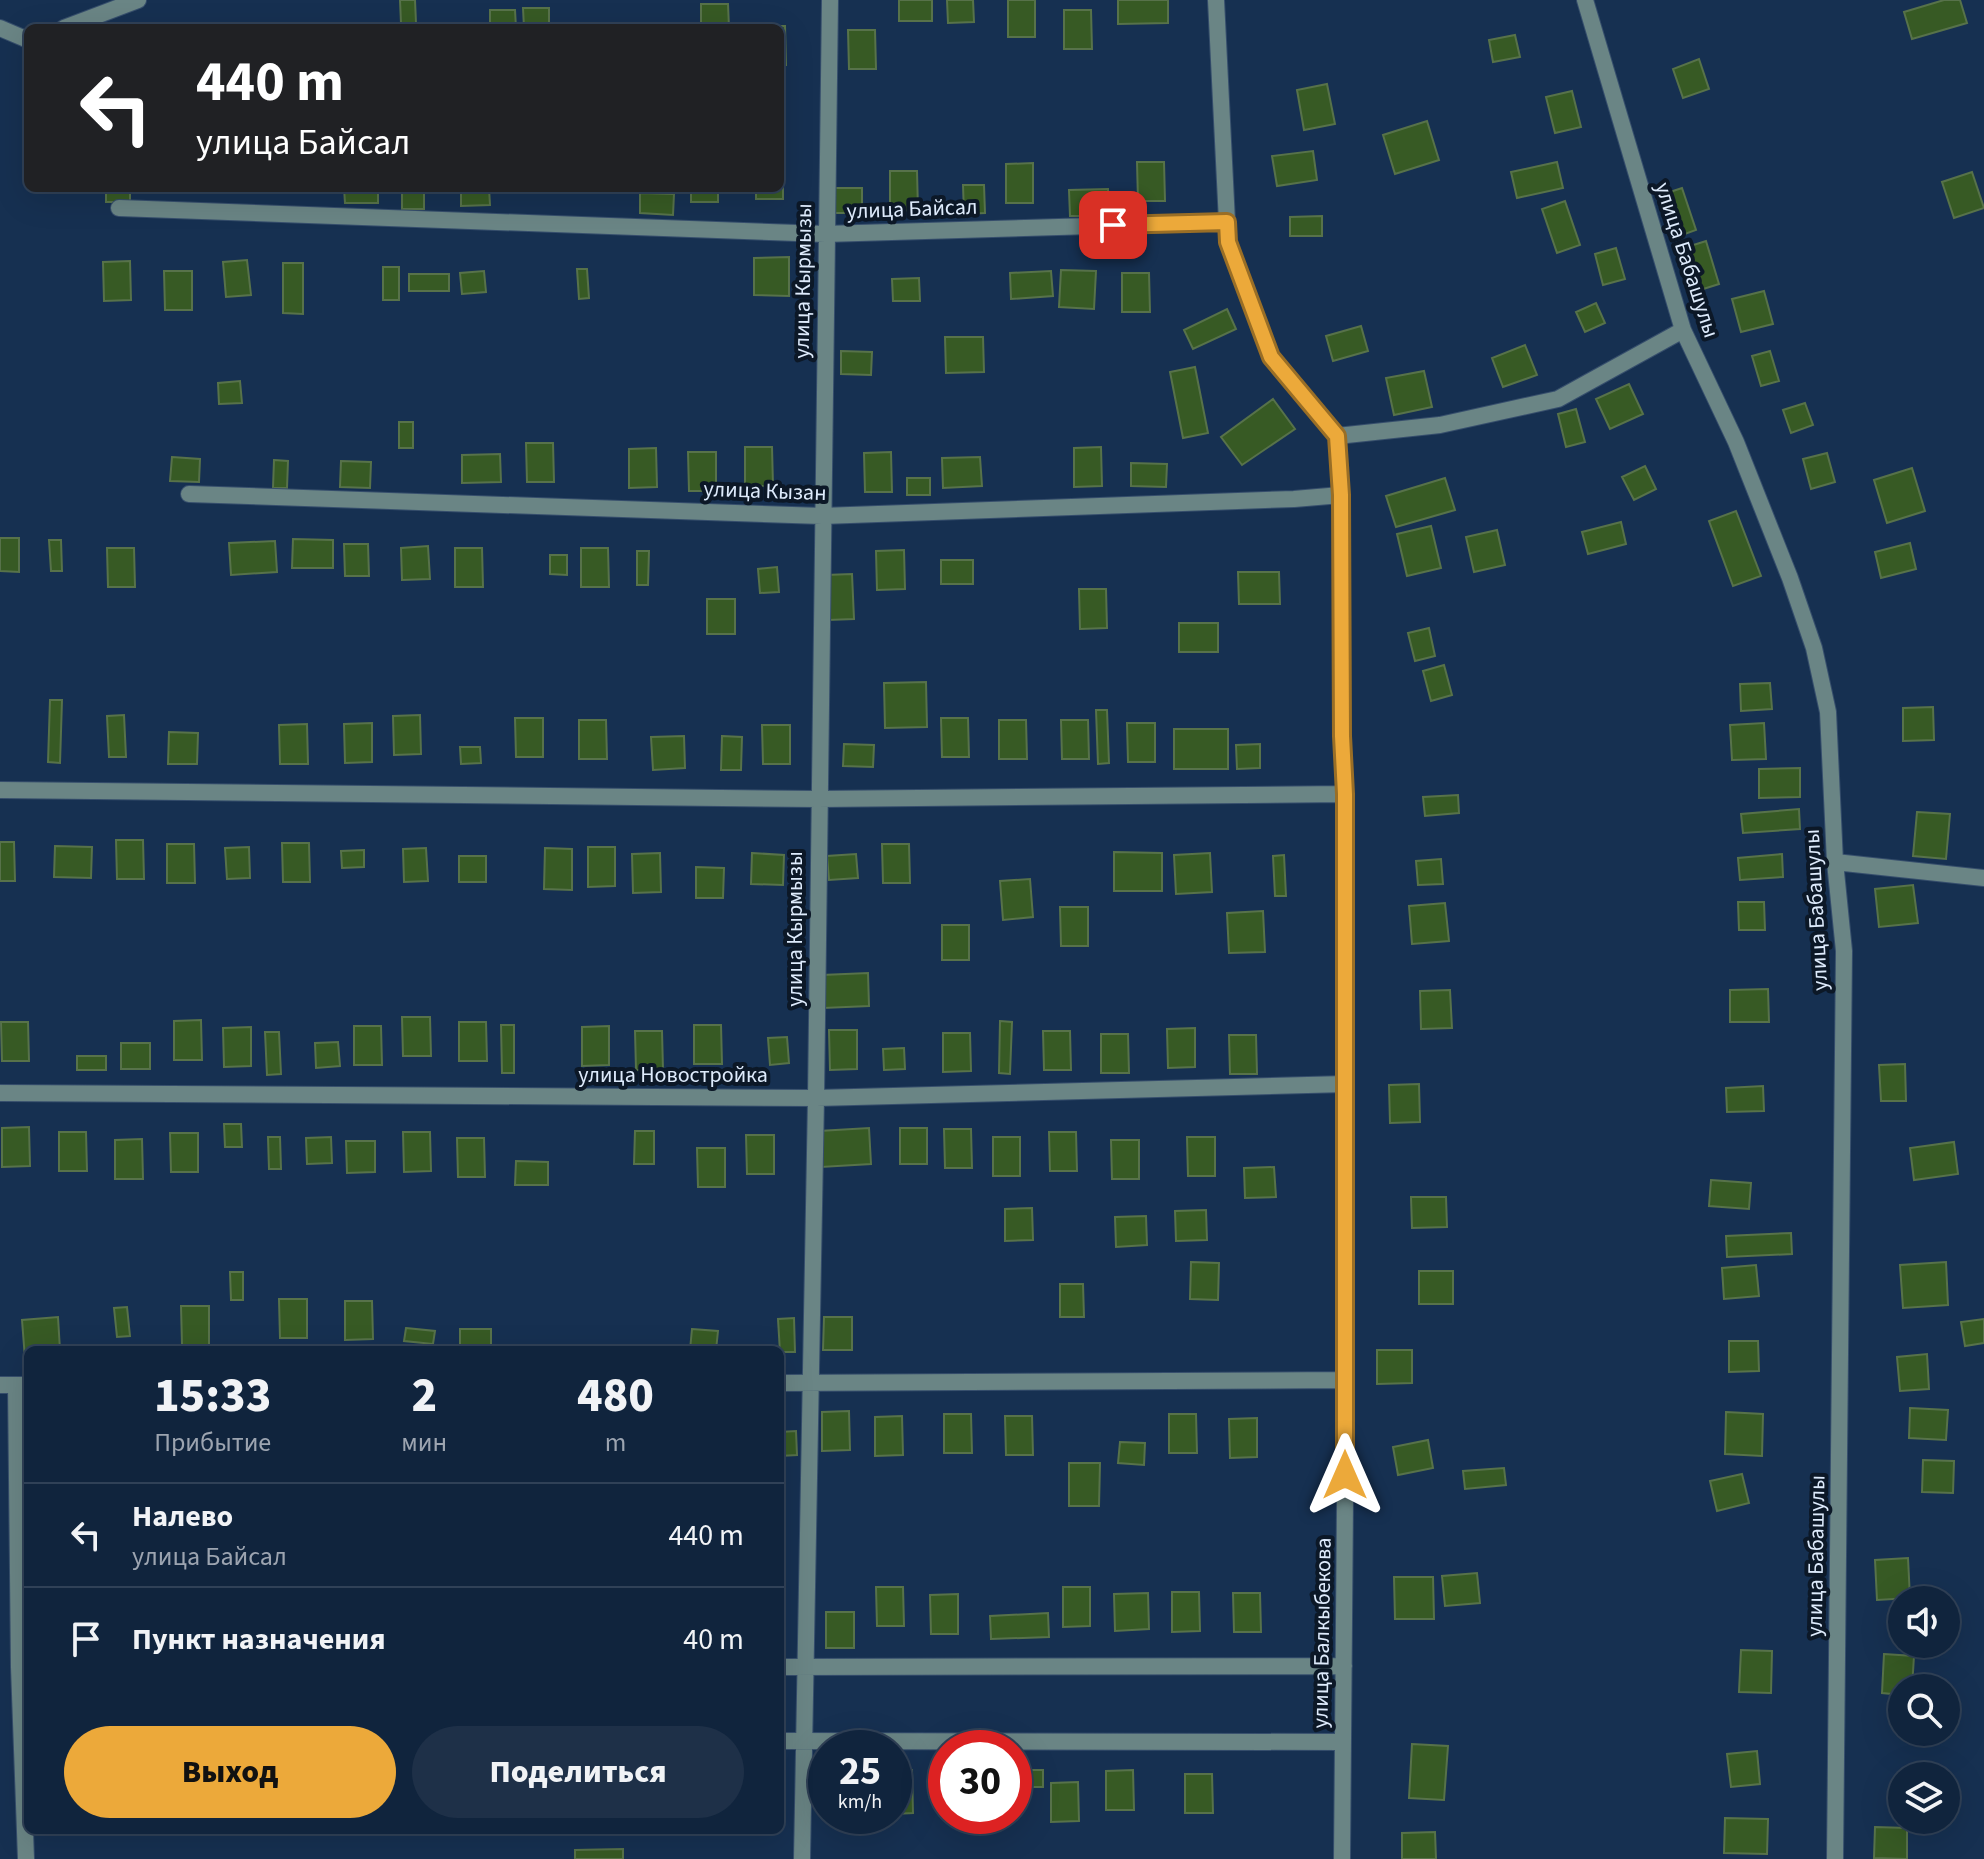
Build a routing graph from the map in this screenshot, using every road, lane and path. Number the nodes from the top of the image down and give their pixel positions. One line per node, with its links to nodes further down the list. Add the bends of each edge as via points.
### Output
1 (138, 0): 5 (street)
2 (830, 0): 10 (street, улица Кырмызы)
3 (1216, 0): 9 (street)
4 (1585, 0): 11 (street, улица Бабашулы)
5 (75, 24)
6 (0, 28): 7 (street)
7 (24, 38)
8 (119, 208): 10 (street, улица Байсал)
9 (1227, 222): 10 (street, улица Байсал); 12 (street, via 1228,242 1271,357)
10 (825, 234): 15 (street, улица Кырмызы)
11 (1683, 330): 12 (street, via 1558,399 1440,425); 19 (street, улица Бабашулы, via 1736,442 1814,648 1828,712)
12 (1337, 436): 14 (street, улица Балкыбекова)
13 (189, 494): 15 (street, улица Кызан)
14 (1341, 495): 15 (street, улица Кызан); 17 (street, улица Балкыбекова)
15 (822, 516): 18 (street, улица Кырмызы)
16 (0, 790): 18 (street)
17 (1345, 794): 18 (street); 21 (street, улица Балкыбекова)
18 (818, 799): 23 (street, улица Кырмызы)
19 (1835, 862): 20 (street); 39 (street, улица Бабашулы, via 1844,951)
20 (1984, 878)
21 (1345, 1084): 23 (street, улица Новостройка); 24 (street, улица Балкыбекова)
22 (0, 1093): 23 (street, улица Новостройка)
23 (816, 1098): 26 (street, улица Кырмызы)
24 (1346, 1380): 26 (street); 28 (street, улица Балкыбекова)
25 (784, 1383): 26 (street)
26 (811, 1383): 31 (street, улица Кырмызы)
27 (15, 1385): 29 (street)
28 (1344, 1666): 31 (street); 34 (street, улица Балкыбекова)
29 (24, 1667)
30 (784, 1667): 31 (street)
31 (806, 1667): 33 (street, улица Кырмызы)
32 (784, 1741): 33 (street)
33 (804, 1741): 34 (street); 37 (street, улица Кырмызы)
34 (1342, 1742): 38 (street, улица Балкыбекова)
35 (26, 1834): 36 (street)
36 (26, 1859)
37 (802, 1859)
38 (1342, 1859)
39 (1835, 1859)

